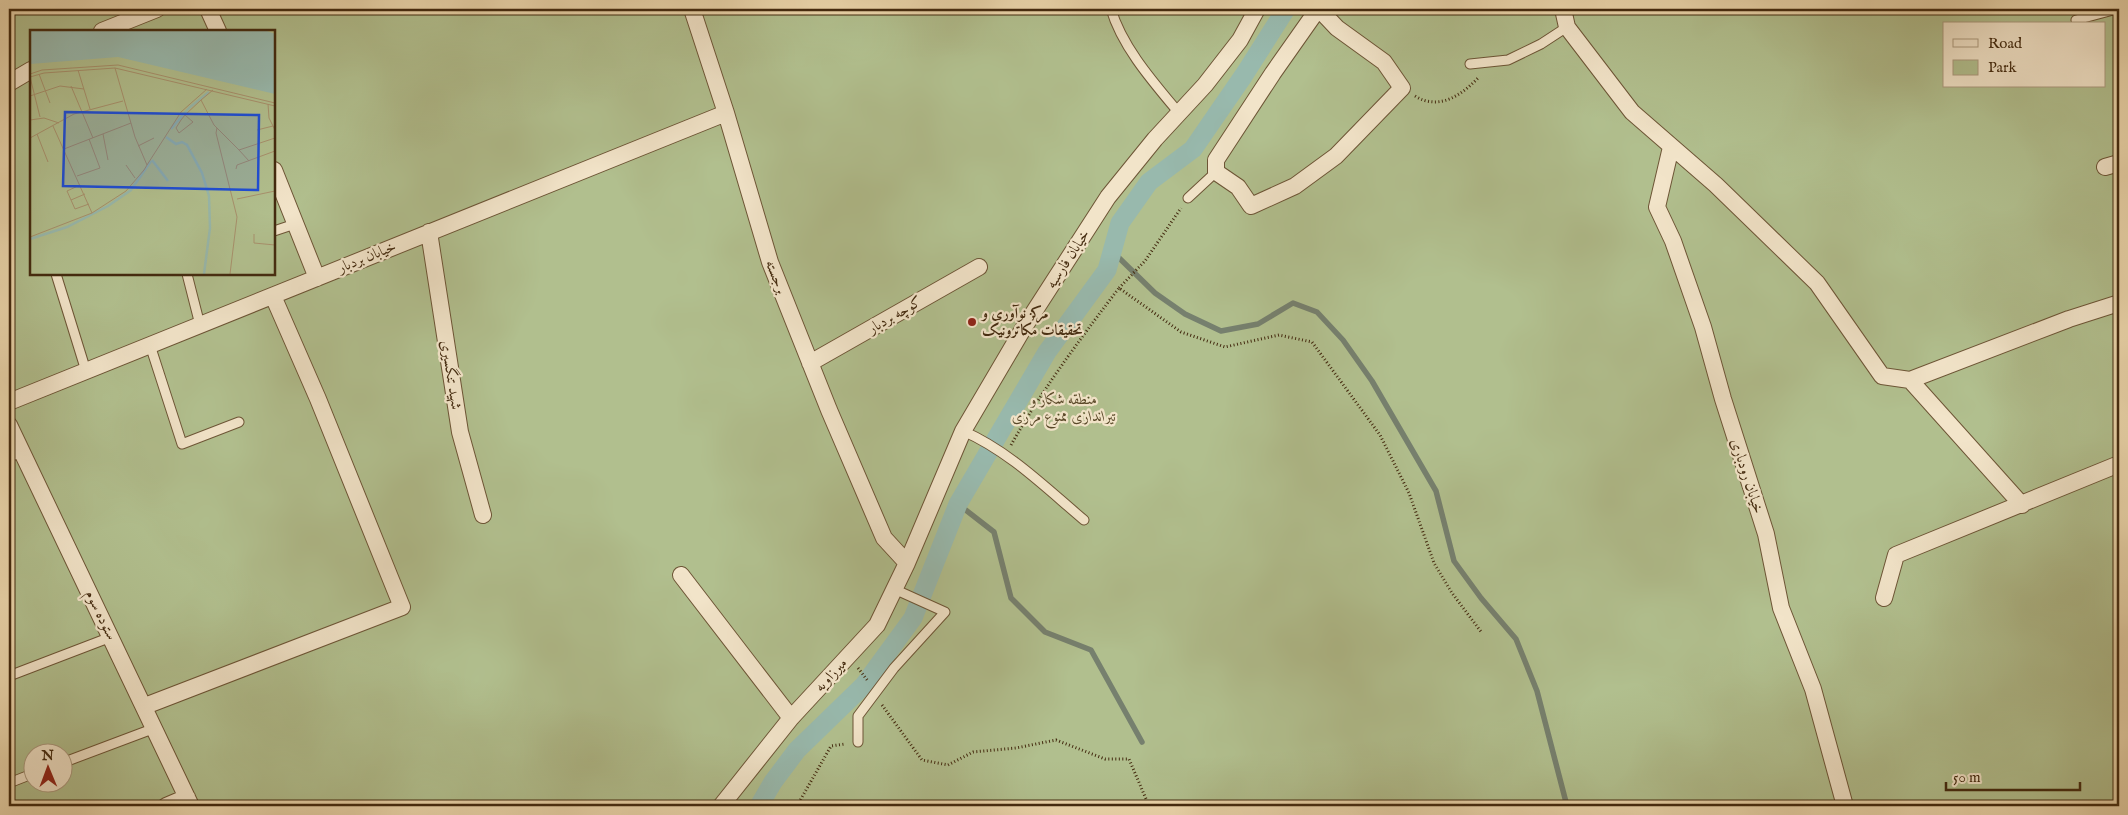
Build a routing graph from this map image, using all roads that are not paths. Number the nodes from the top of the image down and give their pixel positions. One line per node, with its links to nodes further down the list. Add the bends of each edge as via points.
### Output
1 (157, 9): 11 (street)
2 (208, 9): 12 (street)
3 (692, 9): 16 (street, برجسته)
4 (1111, 9): 17 (lane, via 1142,68)
5 (1258, 9): 17 (street, خیابان فارسیه, via 1228,55)
6 (1319, 9): 19 (street, via 1216,160); 19 (street, via 1337,28 1384,62 1402,88 1336,156 1295,186 1252,206 1238,186)
7 (1563, 9): 10 (street)
8 (2117, 9): 9 (lane)
9 (2076, 20)
10 (1568, 27): 13 (lane, via 1508,60); 18 (street, via 1632,112)
11 (104, 30)
12 (218, 30)
13 (1470, 64)
14 (30, 71): 15 (street)
15 (9, 83)
16 (726, 113): 24 (street, خیابان بردبار); 33 (street, برجسته, via 770,262)
17 (1179, 113): 39 (street, خیابان فارسیه, via 1108,196)
18 (1671, 147): 35 (street, via 1716,185 1817,283 1882,376); 61 (street, خیابان رودباری, via 1657,207 1673,241 1703,327 1766,534 1781,608 1813,689)
19 (1216, 172): 21 (lane)
20 (275, 173): 22 (street)
21 (1188, 198)
22 (295, 224): 23 (lane); 28 (street)
23 (275, 231)
24 (429, 232): 28 (street, خیابان بردبار); 43 (street, شهید تنگسیری, via 460,432)
25 (979, 267): 33 (street, کوچه بردبار)
26 (56, 275): 34 (lane)
27 (188, 275): 31 (lane)
28 (317, 278): 29 (street, خیابان بردبار)
29 (273, 296): 31 (street, خیابان بردبار); 51 (street, via 402,607)
30 (2119, 304): 35 (street, via 2070,319)
31 (200, 325): 32 (street, خیابان بردبار)
32 (150, 345): 34 (street, خیابان بردبار); 37 (lane, via 182,444)
33 (810, 364): 45 (street, برجسته, via 884,538)
34 (86, 371): 36 (street, خیابان بردبار)
35 (1910, 380): 42 (street)
36 (9, 402)
37 (239, 422)
38 (9, 425): 40 (street, ستوده سوم)
39 (963, 431): 44 (lane, via 1001,452); 45 (street, خیابان فارسیه)
40 (16, 455): 49 (street, ستوده سوم)
41 (2119, 464): 42 (street)
42 (2022, 505): 48 (street, via 1896,555)
43 (483, 515)
44 (1084, 520)
45 (907, 563): 47 (street, میرزاویه)
46 (681, 575): 52 (street)
47 (901, 592): 52 (street, میرزاویه, via 877,625); 54 (lane, via 945,612 872,689 858,716)
48 (1884, 598)
49 (111, 636): 50 (lane); 51 (street, ستوده سوم)
50 (9, 676)
51 (145, 706): 53 (street, ستوده سوم)
52 (790, 718): 60 (street, میرزاویه)
53 (155, 728): 55 (lane); 58 (street, ستوده سوم)
54 (858, 742)
55 (72, 759)
56 (22, 777): 57 (lane)
57 (9, 782)
58 (189, 801): 59 (street)
59 (166, 806)
60 (721, 806)
61 (1845, 806)

